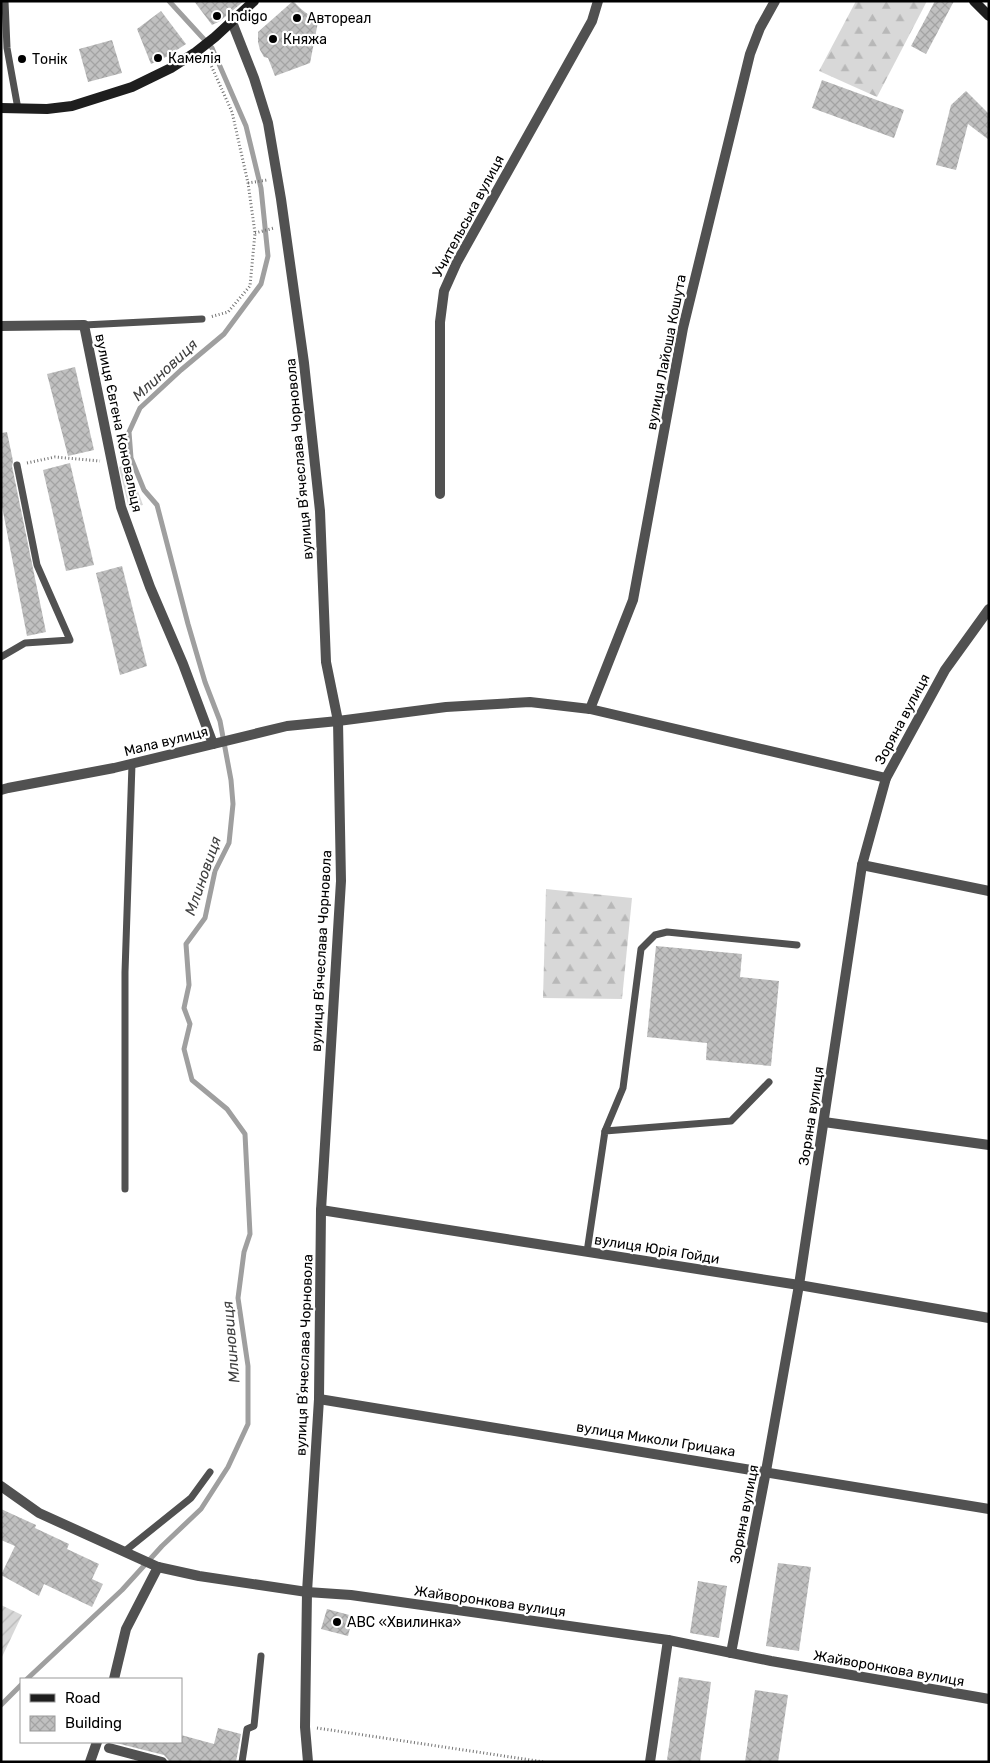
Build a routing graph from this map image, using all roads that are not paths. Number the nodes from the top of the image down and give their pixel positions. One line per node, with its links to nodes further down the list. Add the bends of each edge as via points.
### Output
1 (5, 1): 9 (lane, via 7,48)
2 (254, 1): 7 (main road)
3 (598, 1): 14 (street, Учительська вулиця, via 592,21 457,262 444,291 440,322)
4 (775, 1): 17 (street, вулиця Лайоша Кошута, via 750,54 706,230 683,328 633,600)
5 (974, 1): 6 (main road)
6 (989, 16)
7 (232, 22): 9 (main road, via 196,52 132,87 72,106); 18 (street, вулиця Вʼячеслава Чорновола, via 268,123 284,225 320,511 326,662)
8 (1, 108): 9 (main road)
9 (18, 109)
10 (202, 319): 11 (lane)
11 (84, 324): 12 (street, вулиця Євгена Коновальця); 19 (street, вулиця Євгена Коновальця, via 121,507)
12 (1, 326)
13 (17, 465): 16 (lane, via 37,565 70,640 25,643)
14 (440, 494)
15 (989, 609): 21 (street, Зоряна вулиця, via 944,670)
16 (1, 657)
17 (590, 709): 18 (street, Мала вулиця, via 530,702 446,707); 21 (street, Мала вулиця)
18 (338, 721): 19 (street, Мала вулиця, via 287,726); 31 (street, вулиця Вʼячеслава Чорновола, via 341,881)
19 (213, 744): 20 (street, Мала вулиця)
20 (132, 764): 22 (street, Мала вулиця); 30 (lane, via 125,972)
21 (886, 778): 23 (street, Зоряна вулиця)
22 (1, 790)
23 (862, 865): 24 (street); 27 (street, Зоряна вулиця)
24 (989, 891)
25 (797, 944): 28 (lane, via 667,932 655,935 641,949 622,1088)
26 (769, 1082): 28 (lane, via 731,1121)
27 (824, 1122): 29 (street); 33 (street, Зоряна вулиця)
28 (605, 1131): 32 (lane)
29 (989, 1146)
30 (125, 1188)
31 (321, 1210): 32 (street, вулиця Юрія Гойди); 35 (street, вулиця Вʼячеслава Чорновола)
32 (588, 1252): 33 (street, вулиця Юрія Гойди)
33 (799, 1285): 34 (street, вулиця Юрія Гойди); 36 (street, Зоряна вулиця)
34 (989, 1318)
35 (319, 1399): 36 (street, вулиця Миколи Грицака); 42 (street, вулиця Вʼячеслава Чорновола)
36 (766, 1471): 39 (street, вулиця Миколи Грицака); 44 (street, Зоряна вулиця)
37 (210, 1472): 40 (lane, via 191,1498)
38 (1, 1486): 40 (street, Жайворонкова вулиця, via 39,1513)
39 (989, 1509)
40 (128, 1552): 41 (street, Жайворонкова вулиця)
41 (158, 1567): 42 (street, Жайворонкова вулиця); 46 (street, via 126,1629)
42 (307, 1592): 43 (street, Жайворонкова вулиця, via 351,1595); 53 (street, via 304,1727)
43 (668, 1640): 44 (street, Жайворонкова вулиця); 54 (street)
44 (731, 1653): 47 (street, Жайворонкова вулиця)
45 (261, 1656): 52 (lane, via 254,1726 247,1729)
46 (114, 1678)
47 (989, 1700)
48 (97, 1743): 50 (street)
49 (109, 1748): 51 (street)
50 (90, 1762)
51 (162, 1762)
52 (242, 1762)
53 (308, 1762)
54 (650, 1762)

